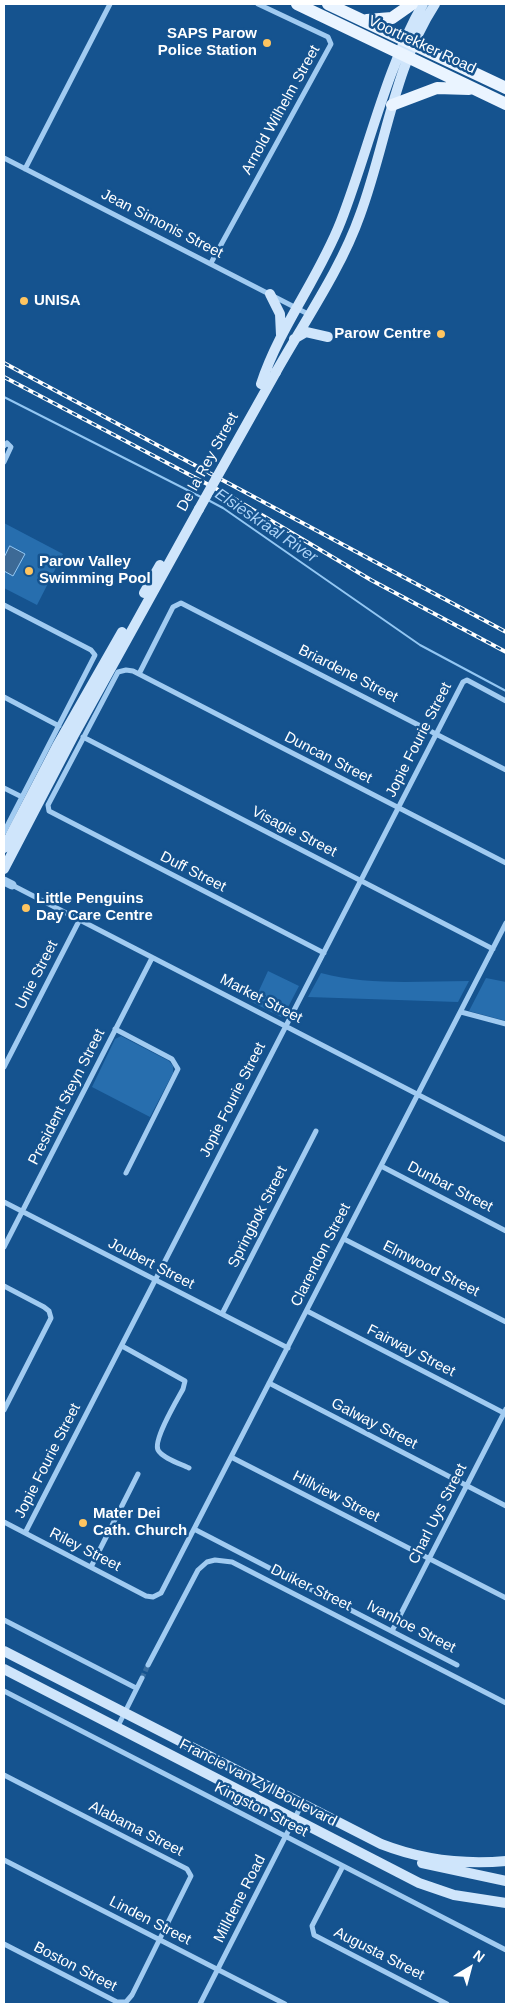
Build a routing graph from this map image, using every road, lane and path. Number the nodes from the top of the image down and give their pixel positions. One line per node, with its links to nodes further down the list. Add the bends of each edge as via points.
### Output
1 (110, 4): 15 (street)
2 (258, 4): 17 (street, Arnold Wilhelm Street, via 328,37 331,44)
3 (297, 4): 9 (main road, Voortrekker Road)
4 (328, 4): 8 (main road, Voortrekker Road)
5 (412, 4): 8 (main road, via 388,19)
6 (423, 4): 9 (main road)
7 (435, 4): 9 (main road)
8 (362, 20): 9 (main road, Voortrekker Road)
9 (406, 48): 10 (main road, Voortrekker Road); 11 (main road, Voortrekker Road); 13 (main road, De la Rey Street); 18 (main road, De la Rey Street, via 341,222)
10 (506, 88)
11 (482, 92): 12 (main road, Voortrekker Road); 13 (main road, via 440,88)
12 (506, 104)
13 (392, 105): 16 (main road, De la Rey Street)
14 (4, 158): 15 (street, Jean Simonis Street)
15 (25, 169): 17 (street, Jean Simonis Street)
16 (368, 191): 18 (main road, via 358,196 341,236); 21 (main road, De la Rey Street, via 352,235)
17 (211, 263): 19 (street, Jean Simonis Street)
18 (320, 266): 20 (main road, De la Rey Street)
19 (270, 294): 20 (street, Jean Simonis Street); 22 (main road, via 280,314)
20 (297, 308): 21 (street, Jean Simonis Street); 22 (main road, De la Rey Street)
21 (308, 314): 24 (main road, De la Rey Street)
22 (281, 336): 27 (main road, De la Rey Street, via 261,384)
23 (328, 337): 24 (main road, via 306,332)
24 (294, 339): 27 (main road, De la Rey Street, bridge)
25 (4, 446): 26 (street, via 7,443 11,447)
26 (4, 462)
27 (196, 507): 40 (main road, De la Rey Street, via 56,746); 42 (main road, De la Rey Street)
28 (4, 605): 32 (street, via 95,653)
29 (138, 674): 33 (street, Briardene Street, via 178,603); 34 (street, via 126,670 116,674); 38 (street, Duncan Street)
30 (4, 697): 32 (street)
31 (506, 701): 33 (street, Jopie Fourie Street, via 465,680)
32 (59, 726): 37 (street)
33 (436, 734): 35 (street, Briardene Street); 38 (street, Jopie Fourie Street)
34 (83, 737): 43 (street, Visagie Street); 48 (street, Duff Street, via 48,805 50,812)
35 (506, 770)
36 (4, 788): 37 (street)
37 (22, 798): 39 (street)
38 (398, 808): 41 (street, Duncan Street); 43 (street, Jopie Fourie Street)
39 (4, 832)
40 (4, 848)
41 (506, 863)
42 (4, 869)
43 (361, 880): 47 (street, Visagie Street); 48 (street, Jopie Fourie Street)
44 (8, 883): 45 (street, Market Street)
45 (79, 921): 49 (street, Market Street); 54 (street, Unie Street)
46 (506, 923): 47 (street, Clarendon Street)
47 (493, 949): 50 (street, Clarendon Street)
48 (324, 953): 52 (street, Jopie Fourie Street)
49 (152, 958): 52 (street, Market Street); 53 (street, President Steyn Street)
50 (461, 1012): 51 (street); 55 (street, Clarendon Street)
51 (506, 1024)
52 (285, 1026): 55 (street, Market Street); 65 (street, Jopie Fourie Street)
53 (115, 1029): 59 (street, via 172,1059 178,1069); 61 (street, President Steyn Street)
54 (4, 1067)
55 (418, 1095): 57 (street, Market Street); 58 (street, Clarendon Street)
56 (316, 1131): 68 (street, Springbok Street)
57 (506, 1140)
58 (381, 1166): 62 (street, Dunbar Street); 63 (street, Clarendon Street)
59 (126, 1173)
60 (4, 1202): 61 (street, Joubert Street)
61 (22, 1211): 64 (street, President Steyn Street); 65 (street, Joubert Street)
62 (506, 1231)
63 (344, 1239): 67 (street, Clarendon Street); 69 (street, Elmwood Street)
64 (4, 1247)
65 (155, 1280): 68 (street, Joubert Street); 70 (street, Jopie Fourie Street)
66 (4, 1286): 73 (street, via 44,1307 50,1318)
67 (307, 1311): 71 (street, Clarendon Street); 74 (street, Fairway Street)
68 (222, 1314): 71 (street, Joubert Street)
69 (506, 1322)
70 (122, 1346): 76 (street, via 185,1381 159,1435 158,1447 162,1454); 82 (street, Jopie Fourie Street)
71 (288, 1348): 72 (street, Clarendon Street)
72 (269, 1384): 75 (street, Clarendon Street); 78 (street, Galway Street)
73 (4, 1410)
74 (505, 1411): 78 (street, Charl Uys Street)
75 (232, 1457): 81 (street, Clarendon Street); 83 (street, Hillview Street)
76 (189, 1468)
77 (138, 1474): 84 (street)
78 (467, 1486): 79 (street, Galway Street); 83 (street, Charl Uys Street)
79 (506, 1506)
80 (4, 1522): 82 (street, Riley Street)
81 (194, 1529): 85 (street, Clarendon Street, via 163,1591); 88 (street, Ivanhoe Street)
82 (25, 1533): 84 (street, Riley Street)
83 (430, 1559): 86 (street, Hillview Street); 88 (street, Charl Uys Street)
84 (90, 1567): 85 (street, Riley Street, via 146,1596)
85 (156, 1596)
86 (506, 1598)
87 (4, 1620): 94 (street)
88 (392, 1631): 91 (street, Ivanhoe Street)
89 (4, 1651): 97 (main road, Francie van Zyl Boulevard)
90 (148, 1664): 96 (street, Duiker Street, via 198,1570 211,1561 223,1560 296,1593)
91 (457, 1665)
92 (4, 1669): 98 (main road, Francie van Zyl Boulevard)
93 (142, 1678): 94 (street)
94 (136, 1688): 97 (street)
95 (4, 1691): 103 (street, Kingston Street)
96 (506, 1702)
97 (124, 1713): 98 (street); 100 (main road, Francie van Zyl Boulevard)
98 (117, 1728): 101 (main road, Francie van Zyl Boulevard)
99 (4, 1775): 109 (street, Alabama Street, via 190,1872 191,1880)
100 (302, 1804): 101 (street, Milldene Road); 102 (main road, Francie van Zyl Boulevard)
101 (295, 1819): 103 (street, Milldene Road); 108 (main road, Francie van Zyl Boulevard, via 428,1887 470,1899)
102 (356, 1832): 105 (main road, Francie van Zyl Boulevard, via 428,1859 463,1863); 107 (main road, via 402,1857)
103 (286, 1837): 106 (street, Kingston Street); 112 (street, Milldene Road)
104 (4, 1860): 109 (street, Linden Street)
105 (506, 1860)
106 (343, 1866): 111 (street, Kingston Street); 115 (street, Augusta Street, via 312,1926 313,1933)
107 (506, 1881)
108 (506, 1903)
109 (160, 1939): 110 (street, Boston Street, via 130,1998 122,2003); 112 (street, Linden Street)
110 (4, 1944)
111 (506, 1950)
112 (218, 1970): 113 (street, Milldene Road); 114 (street, Linden Street)
113 (200, 2004)
114 (285, 2004)
115 (447, 2004)

